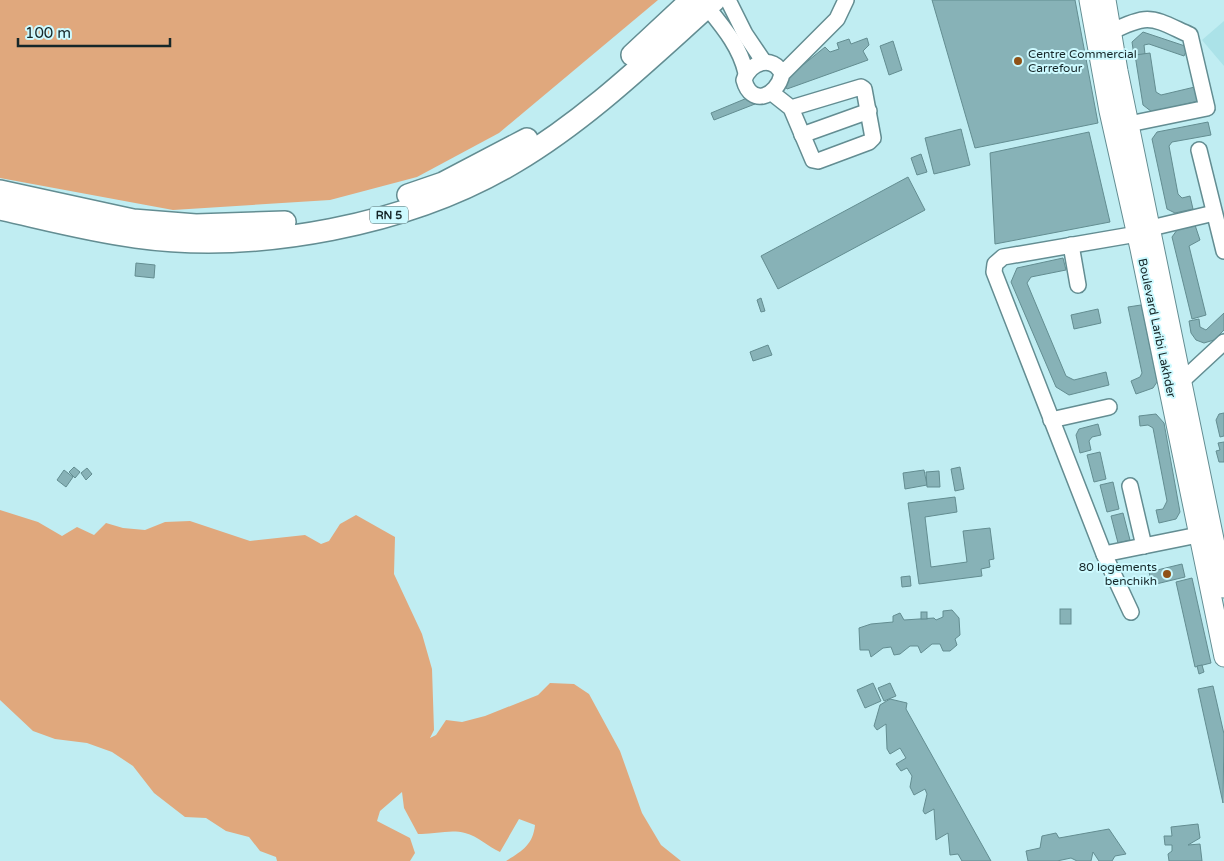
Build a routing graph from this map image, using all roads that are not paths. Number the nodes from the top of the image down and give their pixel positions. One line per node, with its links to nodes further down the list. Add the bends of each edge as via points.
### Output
1 (728, 0): 7 (street)
2 (846, 0): 9 (street, via 837,19)
3 (1089, 0): 19 (main road, Boulevard Laribi Lakhder, via 1109,111)
4 (1106, 0): 6 (main road, Boulevard Laribi Lakhder)
5 (704, 2): 8 (street, via 730,36); 16 (highway, RN 5, via 566,112 526,139 443,183 376,204 300,221 196,225 132,220); 17 (highway, RN 5, via 578,119 517,161 441,199 396,214 360,224 281,237 209,241 137,237)
6 (1111, 32): 13 (main road, Boulevard Laribi Lakhder); 13 (street, via 1135,20 1148,18 1190,35 1207,108)
7 (764, 62): 8 (street); 9 (street, via 777,66)
8 (746, 73): 10 (street, via 744,80 749,91 760,96)
9 (782, 74): 10 (street)
10 (772, 93): 11 (street)
11 (791, 108): 12 (street, via 857,86 864,89); 14 (street)
12 (869, 111): 14 (street); 14 (street, via 873,138 818,161 811,158)
13 (1129, 124): 19 (main road, Boulevard Laribi Lakhder)
14 (802, 135)
15 (1199, 150): 18 (street)
16 (0, 191)
17 (0, 209)
18 (1214, 213): 19 (street); 21 (street)
19 (1144, 231): 20 (street); 25 (main road, Boulevard Laribi Lakhder)
20 (1071, 245): 22 (street); 27 (street, via 1002,258 995,264 994,272)
21 (1224, 251)
22 (1078, 285)
23 (1224, 342): 25 (street)
24 (1224, 354): 25 (street)
25 (1179, 387): 30 (main road, Boulevard Laribi Lakhder)
26 (1109, 407): 27 (street)
27 (1051, 420): 31 (street)
28 (1130, 486): 29 (street)
29 (1144, 546): 30 (street); 31 (street)
30 (1213, 548): 32 (main road, Boulevard Laribi Lakhder); 34 (main road, Boulevard Laribi Lakhder)
31 (1104, 554): 33 (street)
32 (1224, 588)
33 (1131, 612)
34 (1224, 657)

